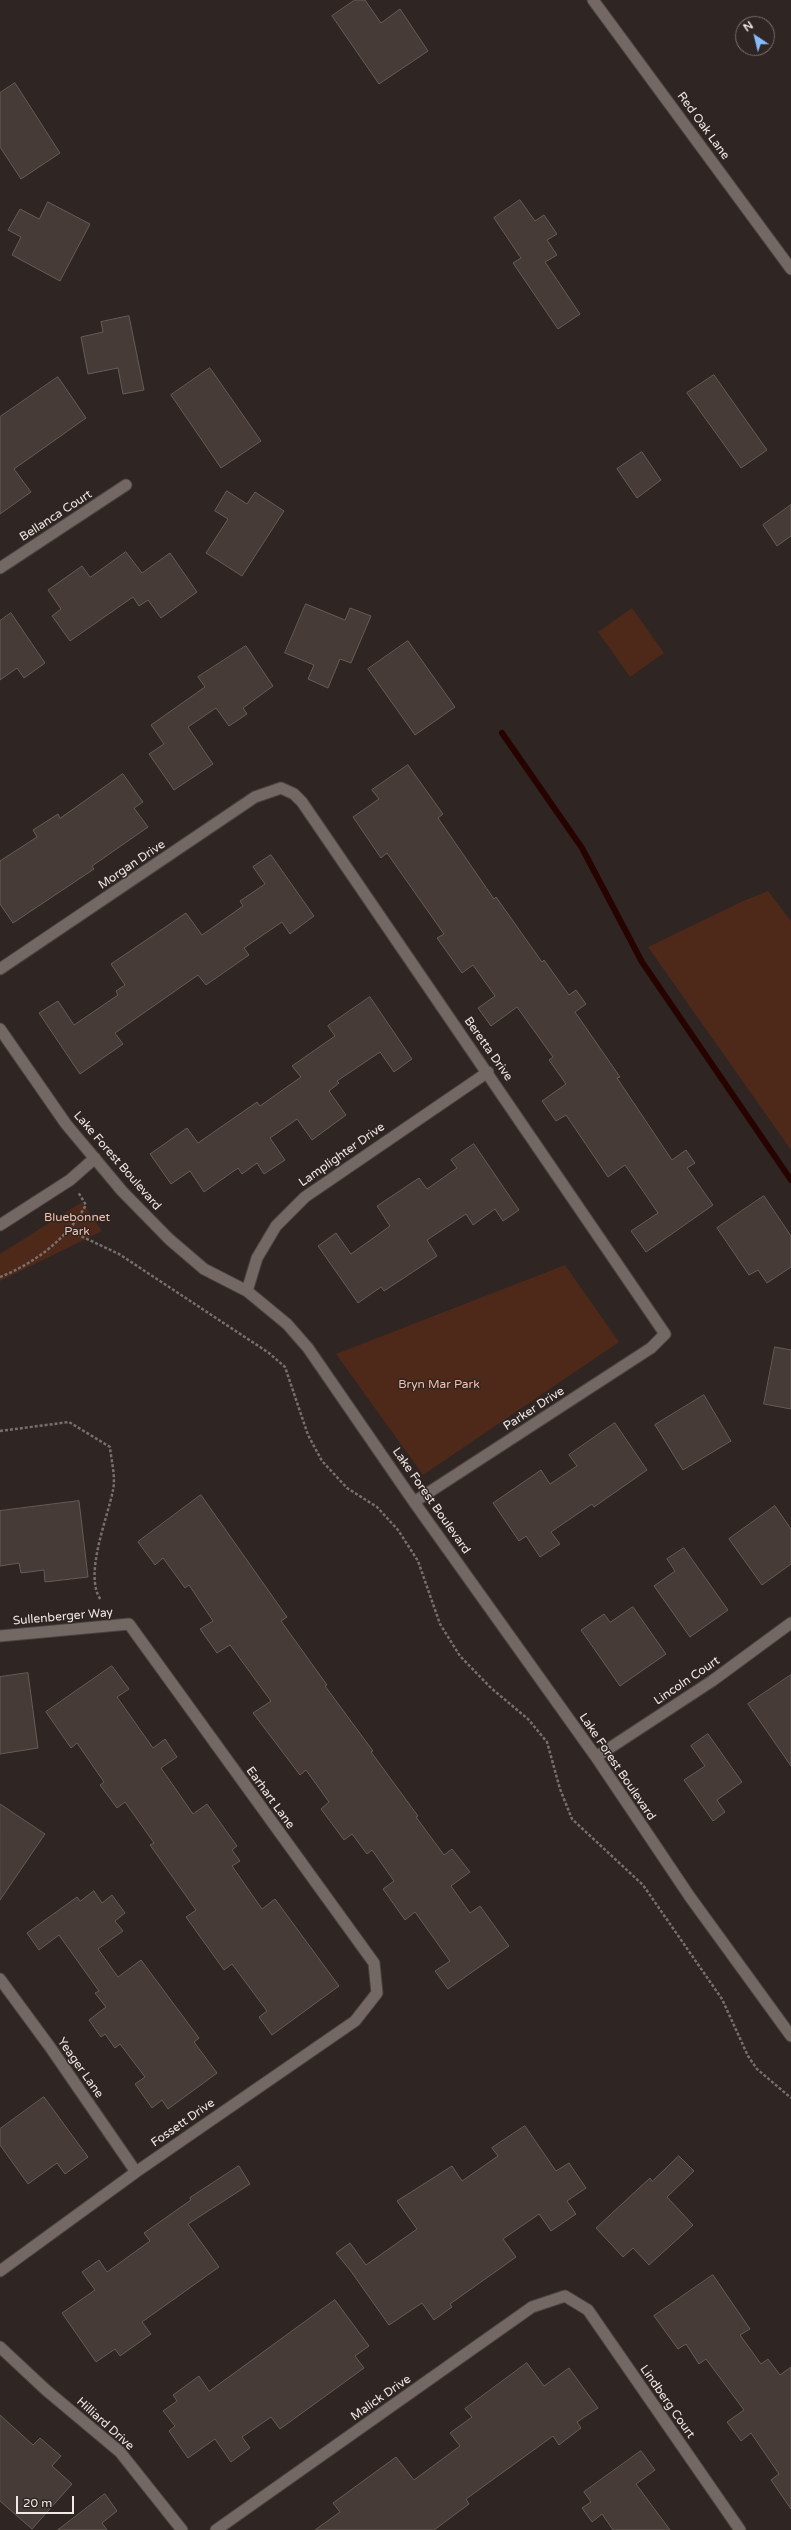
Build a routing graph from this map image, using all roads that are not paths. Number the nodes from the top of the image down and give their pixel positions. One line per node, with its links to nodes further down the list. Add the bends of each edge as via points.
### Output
1 (593, 0): 2 (street, Red Oak Lane)
2 (791, 269)
3 (126, 485): 4 (street, Bellanca Court)
4 (0, 568)
5 (281, 788): 6 (street, Morgan Drive, via 255,797); 8 (street, Beretta Drive, via 294,794 302,802)
6 (0, 969)
7 (0, 1029): 9 (street, Lake Forest Boulevard, via 66,1124)
8 (488, 1072): 11 (street, Lamplighter Drive, via 305,1197 276,1226 257,1258); 12 (street, Beretta Drive)
9 (95, 1158): 10 (street, via 70,1180); 11 (street, Lake Forest Boulevard, via 122,1191 169,1239 204,1269)
10 (0, 1225)
11 (247, 1291): 13 (street, Lake Forest Boulevard, via 287,1324 308,1348)
12 (665, 1334): 13 (street, Parker Drive, via 651,1348)
13 (414, 1502): 17 (street, Lake Forest Boulevard)
14 (791, 1623): 17 (street, Lincoln Court, via 712,1681)
15 (129, 1624): 16 (street, Sullenberger Way); 19 (street, Earhart Lane, via 374,1963)
16 (0, 1636)
17 (596, 1757): 20 (street, Lake Forest Boulevard, via 690,1897)
18 (0, 1979): 21 (street, Yeager Lane)
19 (377, 1993): 21 (street, Fossett Drive, via 355,2021)
20 (791, 2036)
21 (136, 2172): 22 (street, Fossett Drive)
22 (0, 2271)
23 (565, 2296): 26 (street, Malick Drive, via 532,2307); 27 (street, Lindberg Court, via 588,2310)
24 (0, 2347): 25 (street, Hilliard Drive, via 46,2390 120,2452)
25 (182, 2530)
26 (216, 2530)
27 (740, 2530)

